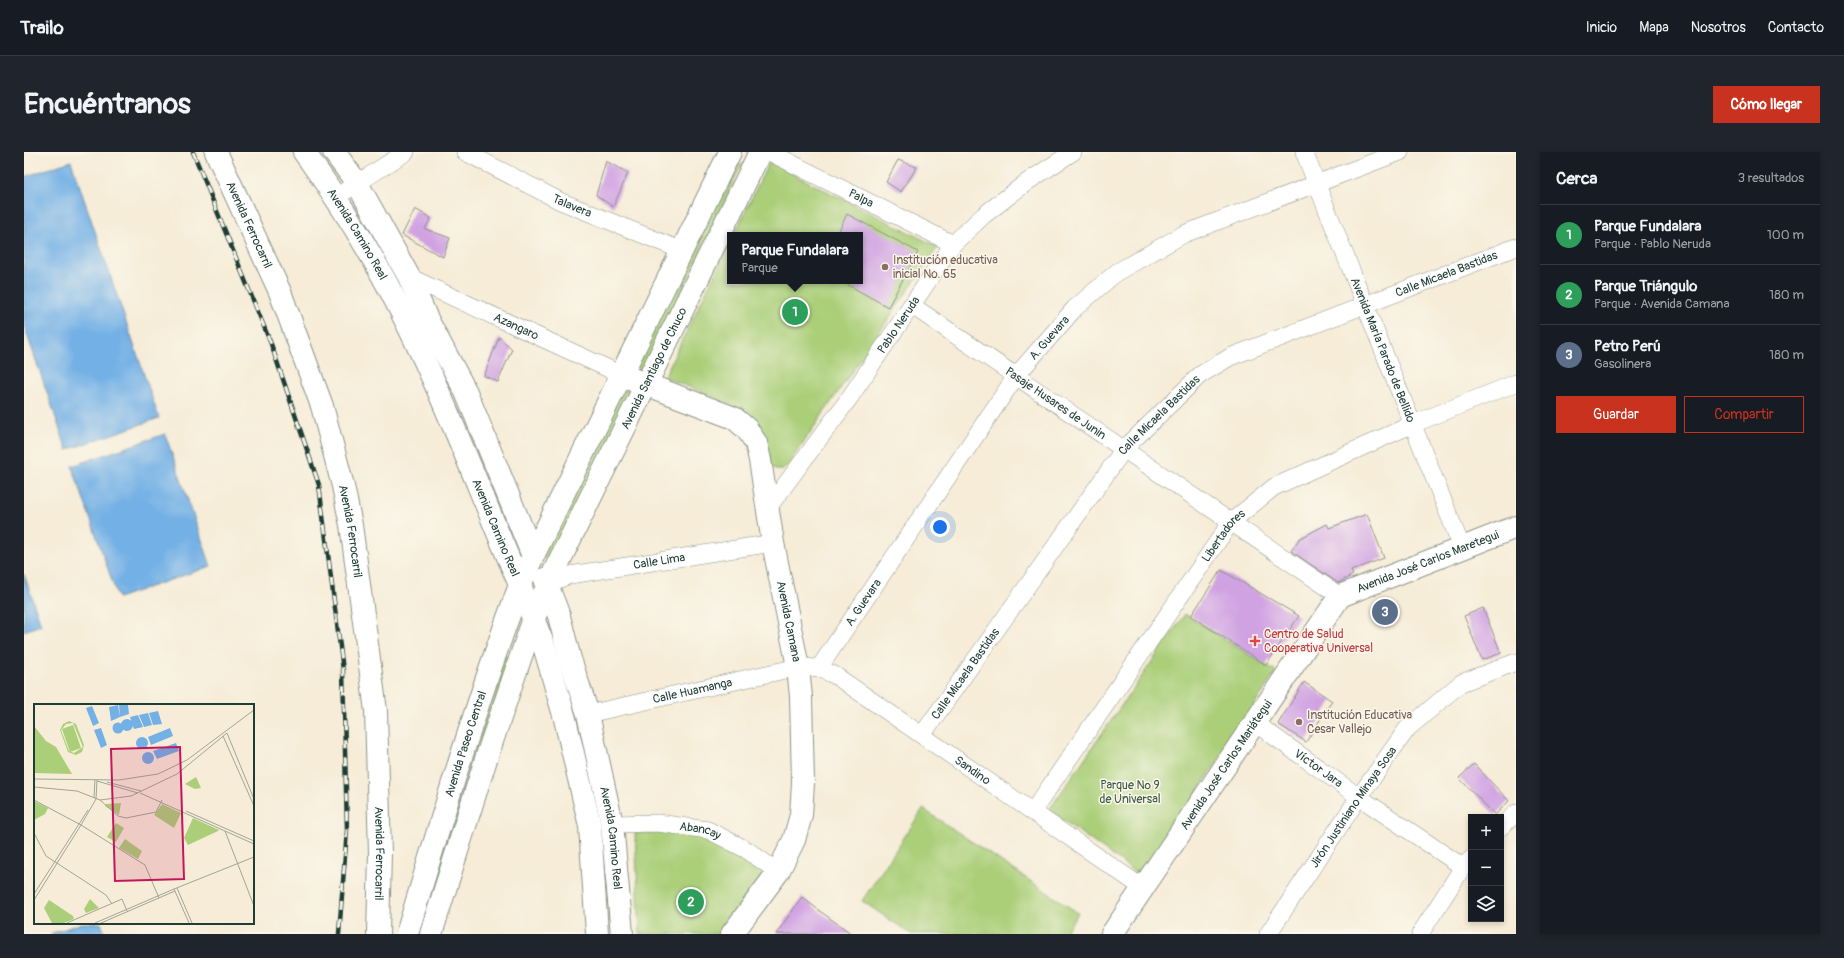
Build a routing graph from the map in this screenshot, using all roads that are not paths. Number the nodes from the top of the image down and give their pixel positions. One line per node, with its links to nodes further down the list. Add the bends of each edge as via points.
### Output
1 (216, 152): 51 (street, Avenida Ferrocarril, via 280,292 322,406 343,486 351,525 376,711 380,853)
2 (304, 152): 14 (street, Avenida Camino Real)
3 (334, 152): 12 (street, Avenida Camino Real)
4 (406, 152): 12 (street)
5 (465, 152): 17 (street, Talavera, via 560,201)
6 (730, 152): 17 (street)
7 (760, 152): 24 (street, Avenida Santiago de Chuco)
8 (769, 152): 15 (street, Palpa)
9 (1304, 152): 13 (street, Avenida María Parado de Bellido)
10 (1400, 152): 13 (street, A. Guevara)
11 (1066, 153): 15 (street, Pablo Neruda, via 990,210)
12 (356, 183): 14 (street); 18 (street, Avenida Camino Real)
13 (1317, 184): 20 (street, Avenida María Parado de Bellido); 22 (street, A. Guevara, via 1184,234 1117,272 1075,308)
14 (336, 197): 34 (street, Avenida Camino Real, via 388,286 430,375)
15 (953, 244): 19 (street, Pablo Neruda)
16 (1516, 247): 20 (street, Calle Micaela Bastidas)
17 (683, 251): 21 (street)
18 (409, 277): 21 (street, Azangaro); 32 (street, Avenida Camino Real, via 427,319 466,392)
19 (911, 305): 22 (street, Pasaje Husares de Junin); 27 (street, Pablo Neruda, via 848,400)
20 (1366, 305): 25 (street, Avenida María Parado de Bellido); 26 (street, Calle Micaela Bastidas, via 1230,357 1200,375)
21 (622, 375): 24 (street, Avenida Camana); 32 (street)
22 (1016, 376): 26 (street, Pasaje Husares de Junin); 39 (street, A. Guevara)
23 (1516, 383): 25 (street, Libertadores)
24 (646, 385): 27 (street, Avenida Camana, via 734,418 747,430 756,443); 33 (street, Avenida Santiago de Chuco)
25 (1413, 424): 28 (street, Libertadores, via 1274,487); 31 (street, Avenida María Parado de Bellido)
26 (1124, 449): 28 (street, Pasaje Husares de Junin); 42 (street, Calle Micaela Bastidas)
27 (768, 508): 30 (street, Avenida Camana)
28 (1231, 522): 35 (street, Pasaje Husares de Junin); 44 (street, Libertadores)
29 (1516, 527): 31 (street, Avenida José Carlos Maretegui)
30 (773, 543): 33 (street, Calle Lima, via 570,575); 38 (street, Avenida Camana)
31 (1462, 548): 35 (street, Avenida José Carlos Maretegui)
32 (533, 556): 33 (street, Avenida Camino Real); 34 (street, Avenida Paseo Central)
33 (548, 584): 36 (street, Avenida Paseo Central); 40 (street, Avenida Camino Real)
34 (520, 585): 36 (street, Avenida Camino Real); 52 (street, Avenida Paseo Central, via 466,739)
35 (1340, 596): 41 (street, Avenida José Carlos Mariátegui)
36 (534, 618): 53 (street, Avenida Paseo Central); 54 (street, Avenida Camino Real, via 565,720 590,826)
37 (1516, 662): 43 (street, Jirón Justiniano Minaya Sosa, via 1461,683 1407,729)
38 (798, 667): 39 (street, Sandino); 40 (street, Calle Huamanga); 49 (street, Avenida Camana, via 803,768 801,815 794,840)
39 (819, 668): 42 (street, Sandino, via 836,676)
40 (588, 714): 46 (street, Avenida Camino Real)
41 (1255, 723): 43 (street, Víctor Jara); 50 (street, Avenida José Carlos Mariátegui)
42 (922, 735): 44 (street, Sandino)
43 (1359, 797): 48 (street, Víctor Jara); 58 (street, Jirón Justiniano Minaya Sosa)
44 (1033, 811): 50 (street, Sandino)
45 (1516, 813): 47 (street)
46 (612, 824): 49 (street, Abancay, via 658,823 708,830 747,850); 55 (street, Avenida Camino Real)
47 (1504, 824)
48 (1467, 863): 59 (street)
49 (778, 872): 56 (street, Avenida Camana)
50 (1143, 888): 57 (street, Avenida José Carlos Mariátegui)
51 (378, 934)
52 (407, 934)
53 (431, 934)
54 (597, 934)
55 (622, 934)
56 (732, 934)
57 (1112, 934)
58 (1268, 934)
59 (1420, 934)

